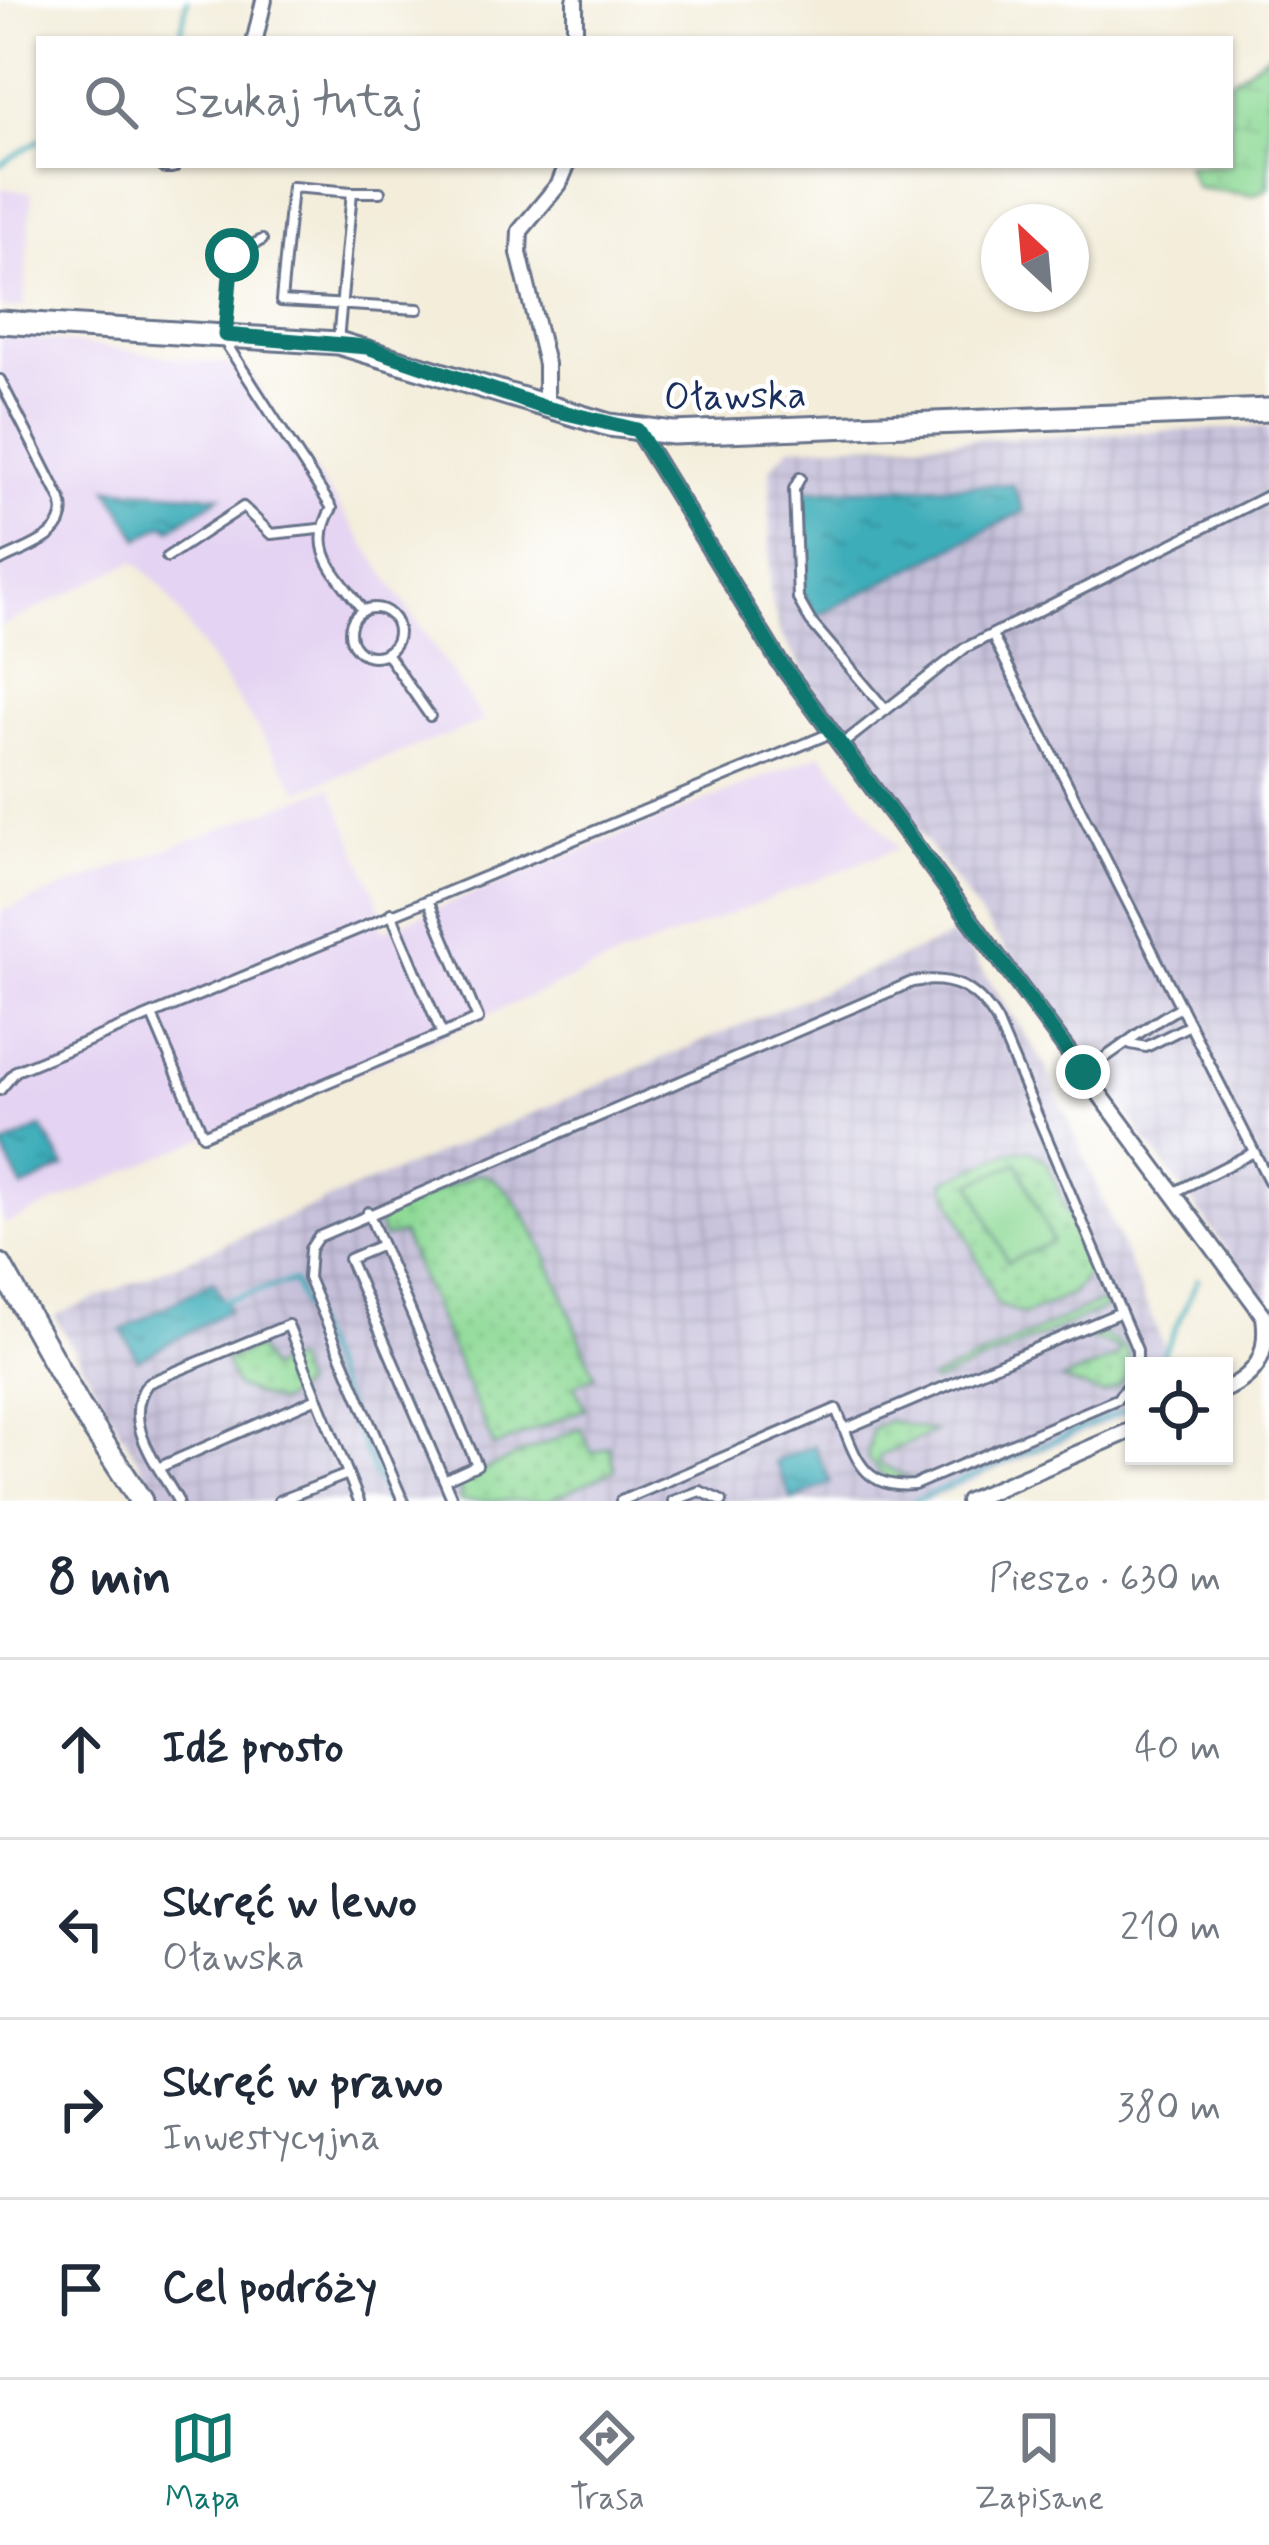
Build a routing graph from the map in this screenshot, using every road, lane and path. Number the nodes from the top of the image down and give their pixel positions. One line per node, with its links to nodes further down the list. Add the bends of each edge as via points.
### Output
1 (263, 0): 3 (street)
2 (575, 0): 4 (street)
3 (256, 36)
4 (575, 36)
5 (566, 168): 17 (street, via 520,232 546,364)
6 (352, 192): 7 (lane); 11 (lane); 11 (lane, via 292,187 281,301)
7 (380, 192)
8 (262, 240): 10 (lane)
9 (221, 244): 10 (lane)
10 (232, 255): 14 (lane)
11 (341, 306): 12 (lane); 15 (lane)
12 (418, 309)
13 (0, 322): 14 (street, Oławska)
14 (223, 335): 15 (street, Oławska); 22 (lane, via 332,508)
15 (338, 343): 17 (street, Oławska)
16 (0, 380): 24 (lane, via 64,508 56,532)
17 (546, 408): 19 (street, Oławska)
18 (1269, 410): 19 (street, Oławska)
19 (637, 430): 30 (street)
20 (800, 478): 28 (lane, via 798,599)
21 (1269, 495): 26 (lane)
22 (319, 529): 23 (lane, via 272,534 243,507); 25 (lane, via 318,544)
23 (167, 557)
24 (0, 561)
25 (363, 611): 27 (lane, via 392,617 398,632); 27 (lane, via 350,629 353,644 364,654)
26 (992, 634): 28 (lane); 33 (lane)
27 (386, 653): 29 (lane)
28 (886, 710): 30 (lane)
29 (430, 716)
30 (835, 740): 31 (lane); 38 (street)
31 (428, 900): 32 (lane); 36 (lane, via 478,1019)
32 (391, 913): 34 (lane); 36 (lane)
33 (1180, 1007): 35 (lane); 37 (lane, via 1138,1029)
34 (152, 1015): 36 (lane, via 202,1135); 39 (lane, via 16,1070)
35 (1190, 1024): 37 (lane, via 1146,1046); 40 (lane)
36 (442, 1034)
37 (1131, 1044): 38 (lane)
38 (1083, 1072): 42 (street)
39 (0, 1090)
40 (1254, 1152): 41 (lane); 42 (lane)
41 (1269, 1181)
42 (1174, 1193): 47 (street, via 1264,1316)
43 (368, 1212): 44 (lane); 46 (lane, via 912,982 953,981 971,989 997,1021); 63 (lane, via 318,1237 308,1278)
44 (382, 1245): 57 (lane, via 349,1259); 57 (lane, via 477,1466)
45 (0, 1265): 52 (street)
46 (1121, 1312): 48 (lane); 53 (lane)
47 (1267, 1351): 49 (street)
48 (1137, 1357)
49 (1233, 1384)
50 (1125, 1390): 53 (lane, via 914,1485 870,1477)
51 (317, 1398): 55 (lane); 55 (lane, via 288,1325 148,1383 137,1401 138,1426); 56 (lane)
52 (79, 1406): 58 (street); 59 (street)
53 (845, 1429): 65 (lane, via 836,1409)
54 (1125, 1433): 68 (street)
55 (160, 1467): 60 (lane)
56 (348, 1474): 61 (lane); 62 (lane)
57 (444, 1480): 64 (lane)
58 (124, 1501)
59 (140, 1501)
60 (178, 1501)
61 (279, 1501)
62 (359, 1501)
63 (403, 1501)
64 (453, 1501)
65 (622, 1501)
66 (673, 1501): 67 (lane, via 700,1491)
67 (722, 1501)
68 (968, 1501)

